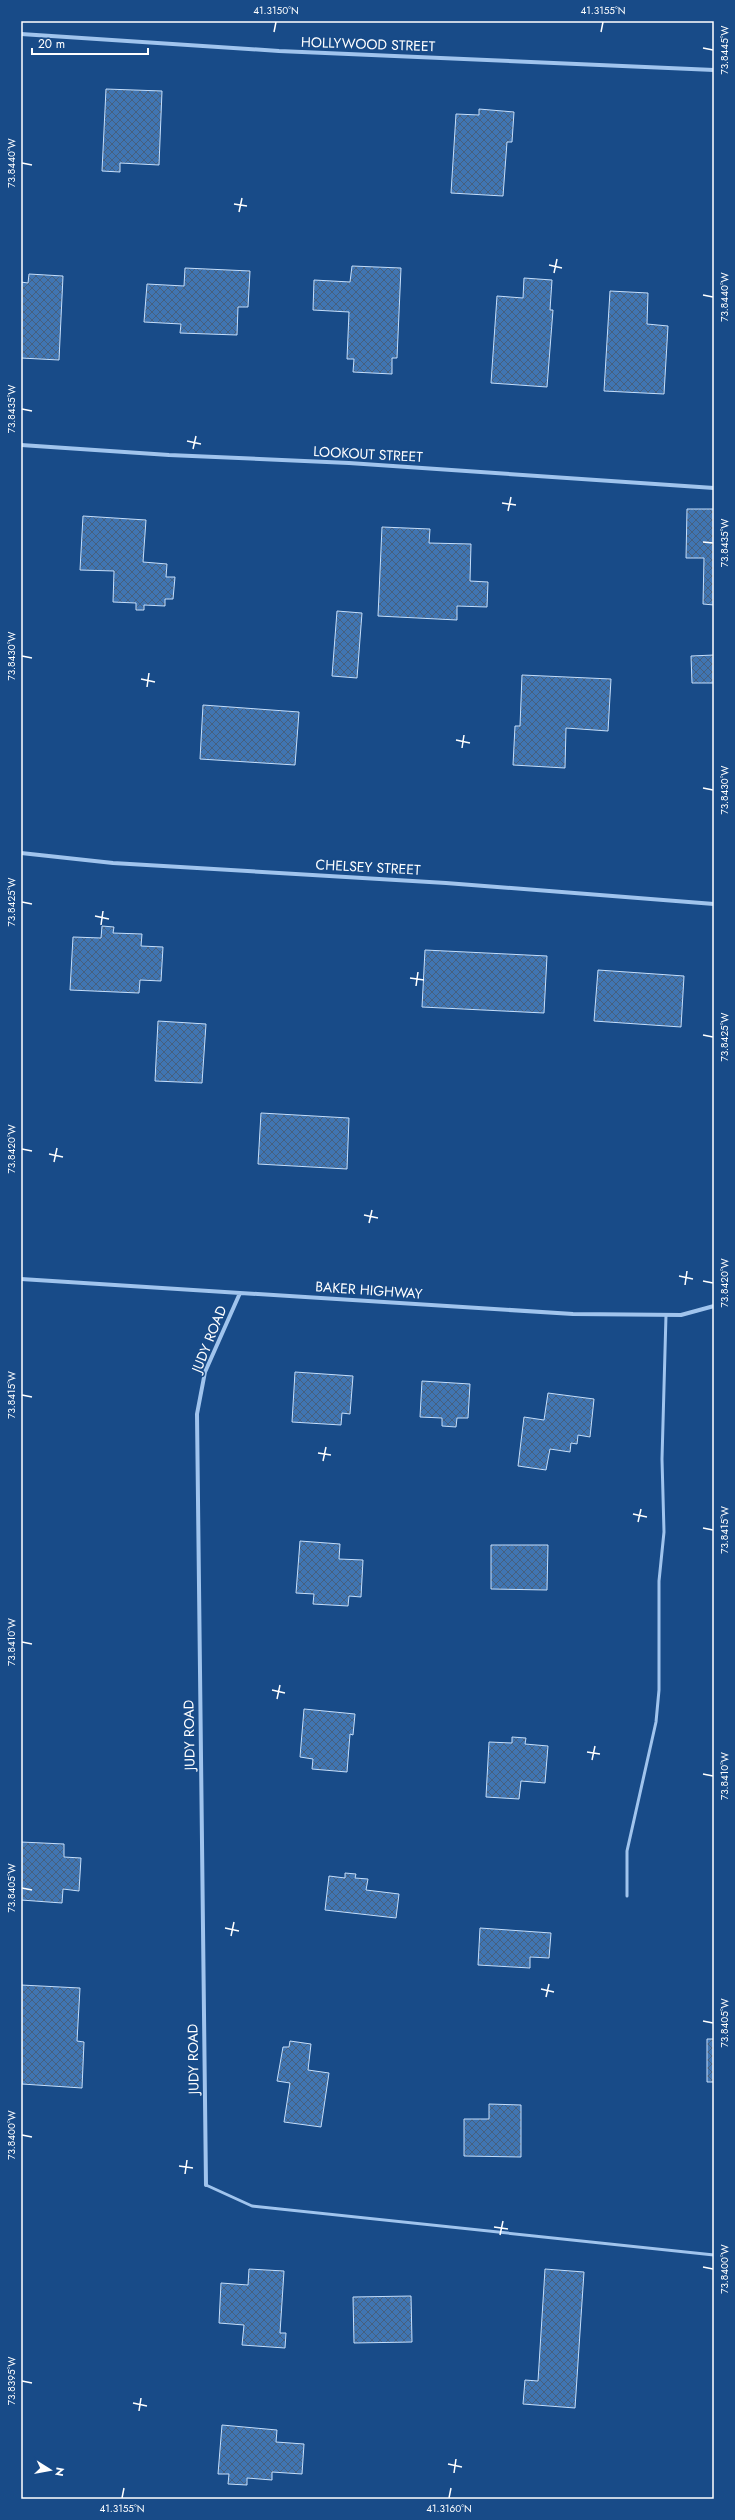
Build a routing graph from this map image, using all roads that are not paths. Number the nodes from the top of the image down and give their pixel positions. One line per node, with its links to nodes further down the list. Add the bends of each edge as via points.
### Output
1 (21, 34): 2 (street, HOLLYWOOD STREET, via 279,51)
2 (714, 70)
3 (21, 445): 4 (street, LOOKOUT STREET, via 349,463)
4 (714, 488)
5 (21, 853): 6 (street, CHELSEY STREET, via 113,863 446,883)
6 (714, 904)
7 (21, 1279): 8 (street, BAKER HIGHWAY)
8 (240, 1293): 10 (street, BAKER HIGHWAY, via 573,1314); 12 (street, JUDY ROAD, via 205,1372 197,1414)
9 (714, 1306): 10 (street, BAKER HIGHWAY, via 681,1315)
10 (666, 1315): 11 (lane, via 662,1459 664,1532 659,1581 659,1690 656,1722 627,1851)
11 (627, 1896)
12 (206, 2185): 13 (lane, via 252,2206)
13 (714, 2255)

